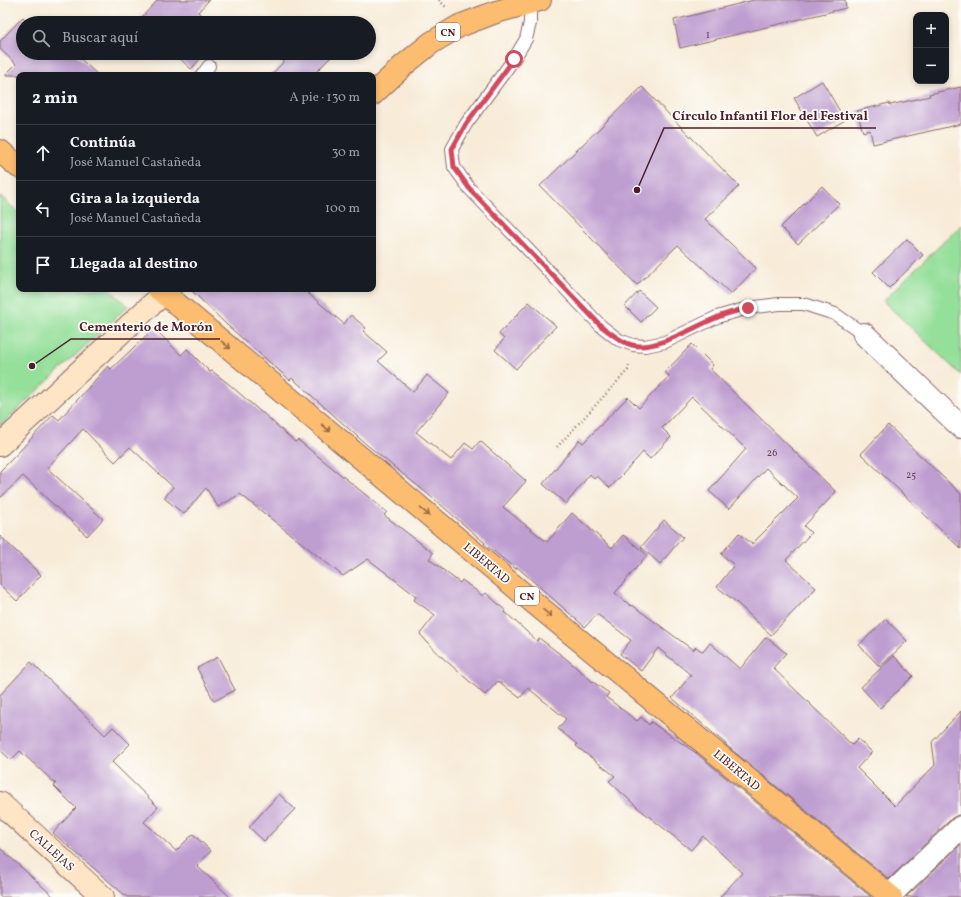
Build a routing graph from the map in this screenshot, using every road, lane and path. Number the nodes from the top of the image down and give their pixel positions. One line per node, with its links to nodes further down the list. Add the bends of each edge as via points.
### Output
1 (535, 1): 2 (main road, CN, via 459,26 431,43); 8 (lane, via 526,39 466,124 452,149 454,167 469,188 601,326 619,340)
2 (376, 91)
3 (0, 150): 4 (main road)
4 (16, 164)
5 (162, 292): 10 (main road)
6 (166, 292): 15 (main road, LIBERTAD / CN, one-way to 15, via 527,597)
7 (864, 334): 8 (lane, via 835,314 804,304 780,304 748,308 717,317 665,342 645,346); 9 (street)
8 (632, 345): 11 (path, via 628,370)
9 (961, 427)
10 (0, 445)
11 (557, 447)
12 (0, 804): 14 (main road, CALLEJAS)
13 (961, 827): 15 (street)
14 (103, 897)
15 (889, 897)

